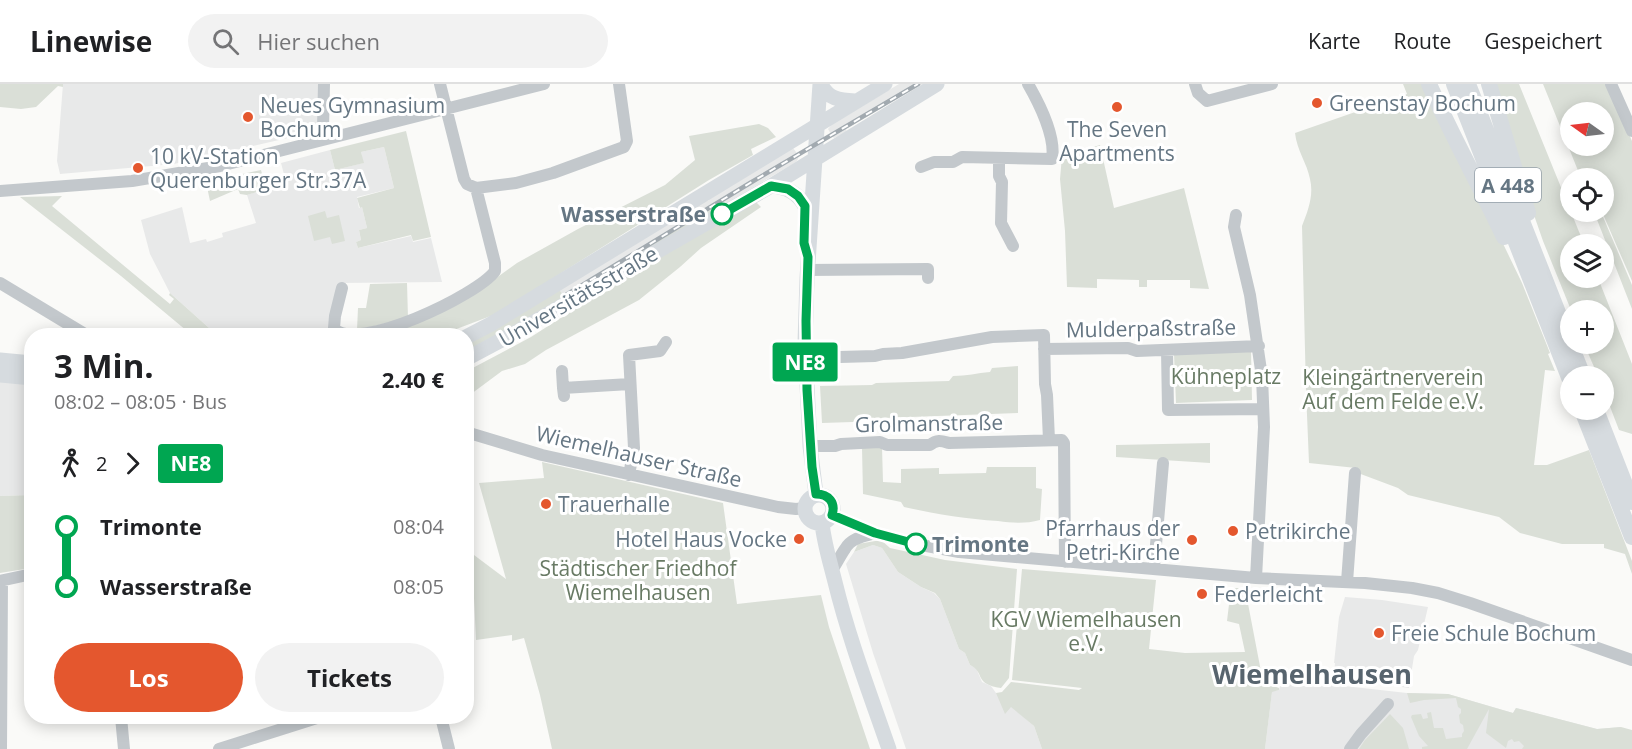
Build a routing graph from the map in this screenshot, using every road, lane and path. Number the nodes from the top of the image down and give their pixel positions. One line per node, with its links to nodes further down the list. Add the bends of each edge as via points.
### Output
1 (324, 84): 21 (street)
2 (440, 84): 18 (street)
3 (544, 84): 18 (street)
4 (619, 84): 26 (street, via 627,141 624,147 537,178)
5 (813, 84): 19 (main road)
6 (820, 84): 17 (main road, via 832,97); 19 (main road)
7 (885, 84): 17 (main road, Universitätsstraße)
8 (937, 84): 23 (main road, Universitätsstraße)
9 (1028, 84): 22 (street, via 1046,118 1052,159)
10 (1196, 84): 11 (street, via 1198,93 1207,101)
11 (1272, 84)
12 (1430, 84): 32 (highway, via 1508,244)
13 (1454, 84): 32 (highway, A 448)
14 (1468, 84): 35 (highway, A 448)
15 (1490, 84): 35 (highway)
16 (1611, 84): 20 (street)
17 (855, 101): 19 (main road, Universitätsstraße)
18 (447, 108): 21 (street); 26 (street, via 464,179)
19 (814, 126): 23 (main road); 40 (main road, Universitätsstraße)
20 (1632, 131)
21 (326, 139): 27 (street, via 162,177)
22 (999, 159): 24 (street, via 962,157); 30 (street, via 1001,223)
23 (811, 161): 25 (main road, Universitätsstraße); 28 (main road); 31 (main road)
24 (921, 167)
25 (771, 186): 28 (main road, via 788,189); 45 (main road, Universitätsstraße)
26 (476, 188): 39 (street, via 495,271 486,281 429,313)
27 (0, 191)
28 (805, 206): 31 (main road)
29 (1236, 215): 42 (street, via 1234,227)
30 (1013, 246)
31 (808, 263): 33 (street, via 928,269); 46 (main road)
32 (1526, 267): 49 (highway, A 448)
33 (928, 278)
34 (0, 283): 37 (street)
35 (1548, 286): 50 (highway, A 448)
36 (342, 288): 38 (street)
37 (75, 328)
38 (334, 328)
39 (388, 328)
40 (474, 333)
41 (666, 342): 54 (street, via 660,351 629,355)
42 (1258, 346): 44 (street, Mulderpaßstraße); 55 (street)
43 (1044, 350): 44 (street, Mulderpaßstraße); 46 (street, via 1044,335 992,337 875,356); 59 (street)
44 (1167, 350): 55 (street, via 1168,410)
45 (474, 355)
46 (805, 358): 60 (main road)
47 (0, 360): 48 (main road)
48 (24, 362)
49 (1565, 366)
50 (1579, 366)
51 (562, 371): 54 (street, via 564,392)
52 (0, 375): 53 (main road)
53 (24, 377)
54 (630, 384): 63 (street, via 634,448)
55 (1263, 409): 74 (street)
56 (1586, 420): 69 (highway)
57 (1600, 420): 65 (highway)
58 (474, 434): 63 (street, Wiemelhauser Straße)
59 (1049, 440): 60 (street, Grolmanstraße); 70 (street, via 1064,442)
60 (810, 446): 64 (main road)
61 (1163, 463): 71 (street)
62 (1354, 473): 76 (street)
63 (629, 474): 66 (street, Wiemelhauser Straße, via 778,507)
64 (816, 494): 66 (main road, via 808,499); 67 (main road, via 827,496 833,504)
65 (1630, 496)
66 (805, 508): 67 (main road, via 808,518 817,523)
67 (827, 519): 68 (street); 72 (main road, via 823,537)
68 (875, 533): 70 (street, via 959,552); 72 (street, via 850,542)
69 (1632, 537)
70 (1065, 561): 71 (street)
71 (1154, 568): 74 (street)
72 (832, 570): 86 (main road, via 854,649)
73 (24, 576): 75 (street)
74 (1256, 578): 76 (street)
75 (1, 581): 82 (street)
76 (1347, 582): 77 (street, via 1446,596)
77 (1632, 660)
78 (1388, 704): 87 (street)
79 (122, 724): 83 (street)
80 (298, 724): 84 (street)
81 (443, 724): 85 (street)
82 (0, 749)
83 (124, 749)
84 (219, 749)
85 (449, 749)
86 (889, 749)
87 (1350, 749)

